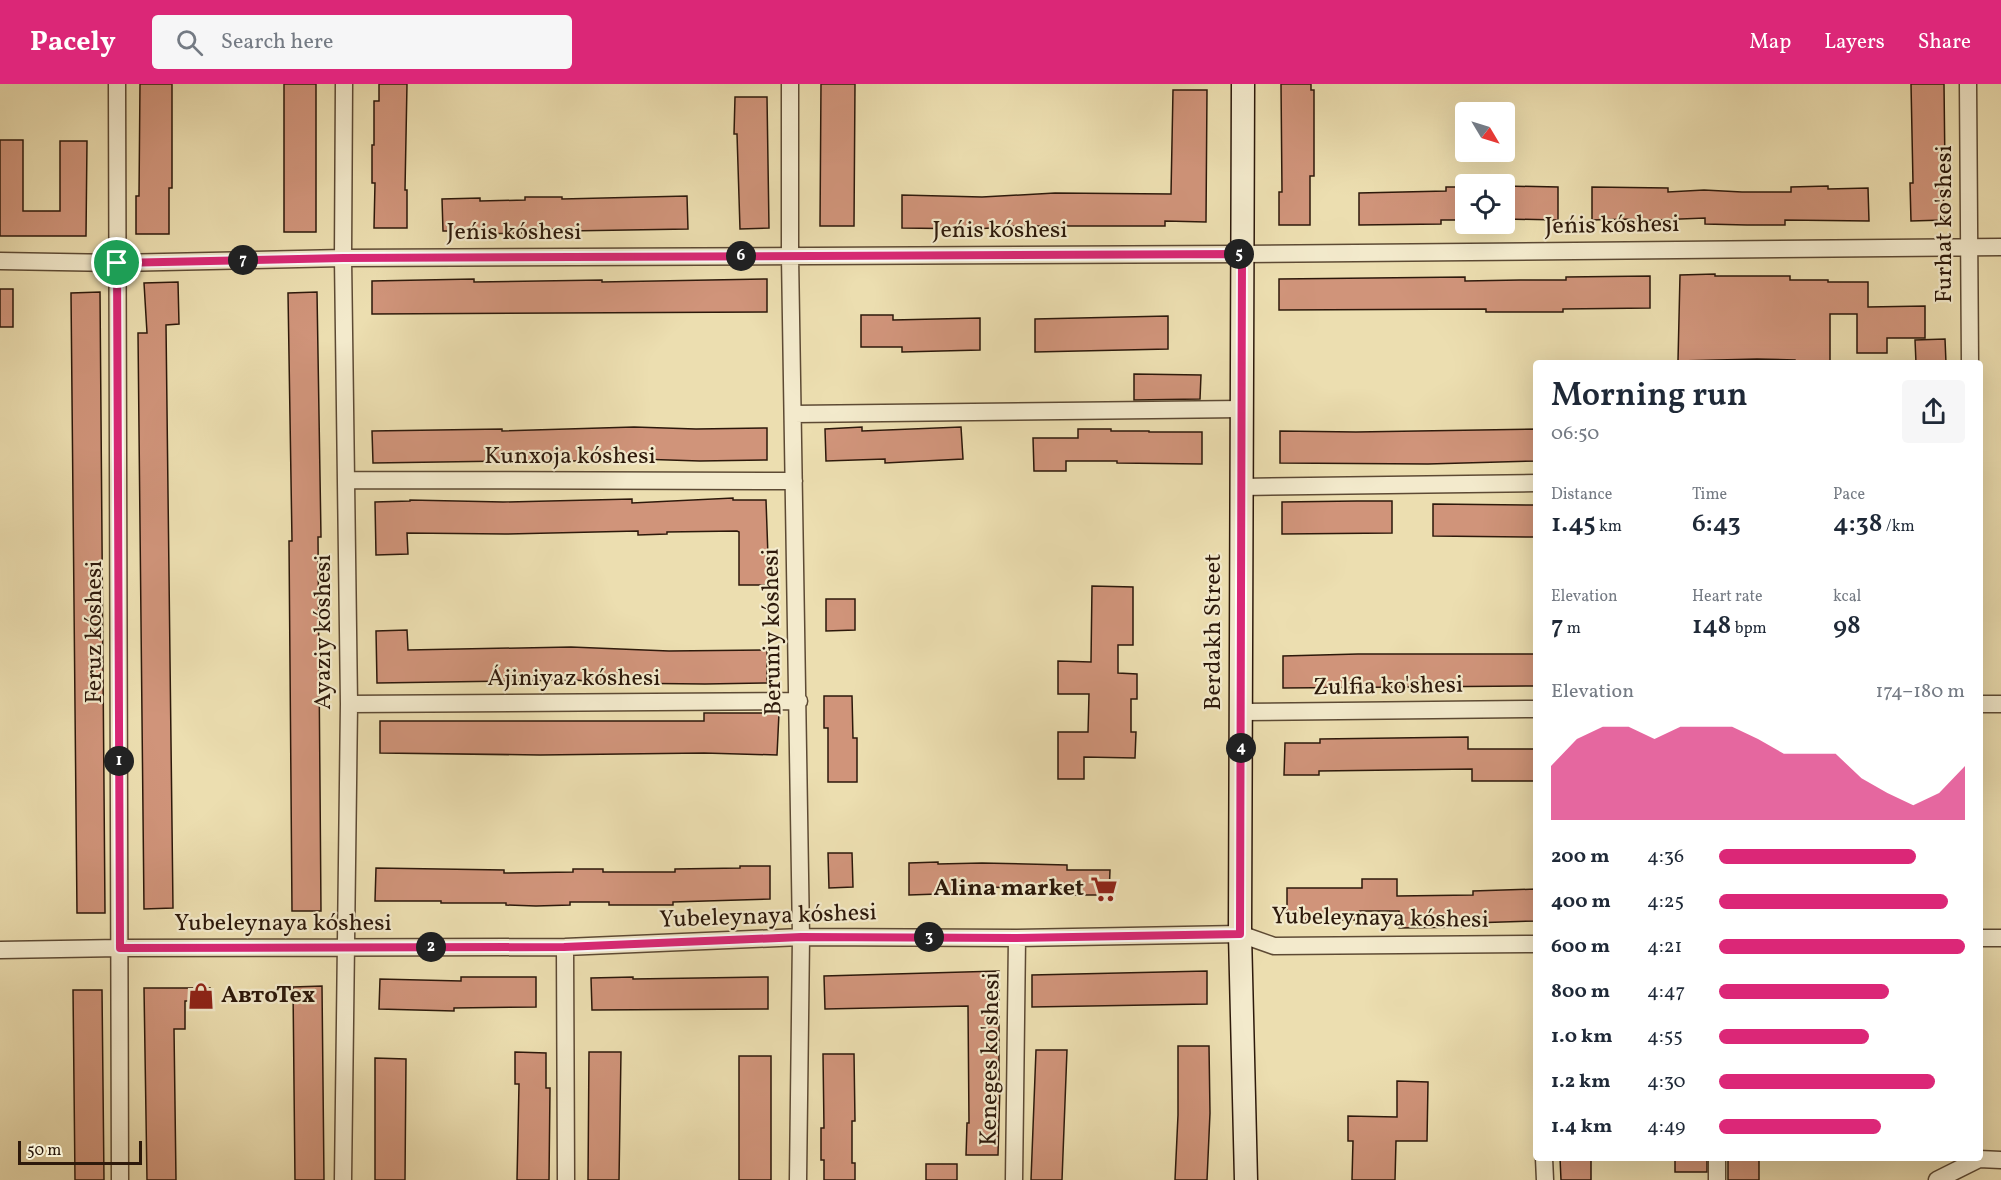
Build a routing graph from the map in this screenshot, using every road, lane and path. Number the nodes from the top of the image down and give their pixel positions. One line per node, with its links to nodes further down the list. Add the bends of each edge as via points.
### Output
1 (117, 84): 12 (street, Feruz kóshesi)
2 (344, 84): 10 (street, Ayaziy kóshesi)
3 (790, 84): 9 (street, Beruniy kóshesi)
4 (1244, 84): 8 (street, Berdakh Street)
5 (1968, 84): 6 (street, Furhat ko'shesi)
6 (1970, 247): 7 (street, Jeńis kóshesi); 8 (street, Jeńis kóshesi); 13 (street, Furhat ko'shesi)
7 (2001, 247)
8 (1242, 254): 9 (street, Jeńis kóshesi); 14 (street, Berdakh Street)
9 (790, 256): 10 (street, Jeńis kóshesi); 15 (street, Beruniy kóshesi)
10 (343, 258): 12 (street, Jeńis kóshesi); 16 (street, Ayaziy kóshesi)
11 (0, 261): 12 (street, Jeńis kóshesi)
12 (117, 263): 33 (street, Feruz kóshesi)
13 (1970, 360)
14 (1242, 410): 15 (street); 19 (street, Berdakh Street)
15 (794, 414): 17 (street, Beruniy kóshesi)
16 (347, 480): 17 (street, Kunxoja kóshesi); 21 (street, Ayaziy kóshesi)
17 (794, 481): 20 (street, Beruniy kóshesi)
18 (1533, 483): 19 (street)
19 (1241, 487): 25 (street, Berdakh Street)
20 (799, 701): 21 (street, Ájiniyaz kóshesi); 27 (street, Beruniy kóshesi)
21 (349, 704): 34 (street, Ayaziy kóshesi)
22 (1983, 704): 23 (street)
23 (2001, 704)
24 (1533, 709): 25 (street, Zulfia ko'shesi)
25 (1241, 712): 26 (street, Berdakh Street)
26 (1240, 934): 28 (street, Yubeleynaya kóshesi); 31 (street, Yubeleynaya kóshesi, via 1274,946); 46 (street, Berdakh Street)
27 (801, 937): 28 (street, Yubeleynaya kóshesi); 32 (street, Yubeleynaya kóshesi); 44 (street, Beruniy kóshesi)
28 (1017, 938): 45 (street, Keneges ko'shesi)
29 (1983, 938): 30 (street)
30 (2001, 938)
31 (1533, 944)
32 (564, 947): 34 (street, Yubeleynaya kóshesi); 43 (street)
33 (120, 948): 34 (street, Yubeleynaya kóshesi); 35 (street, Yubeleynaya kóshesi); 41 (street, Feruz kóshesi)
34 (346, 948): 42 (street, Ayaziy kóshesi)
35 (0, 950)
36 (1983, 1159): 37 (street)
37 (2001, 1160)
38 (1544, 1161): 47 (street)
39 (1717, 1161): 48 (street)
40 (1975, 1161): 49 (street)
41 (120, 1180)
42 (344, 1180)
43 (566, 1180)
44 (798, 1180)
45 (1014, 1180)
46 (1246, 1180)
47 (1545, 1180)
48 (1717, 1180)
49 (1937, 1180)

